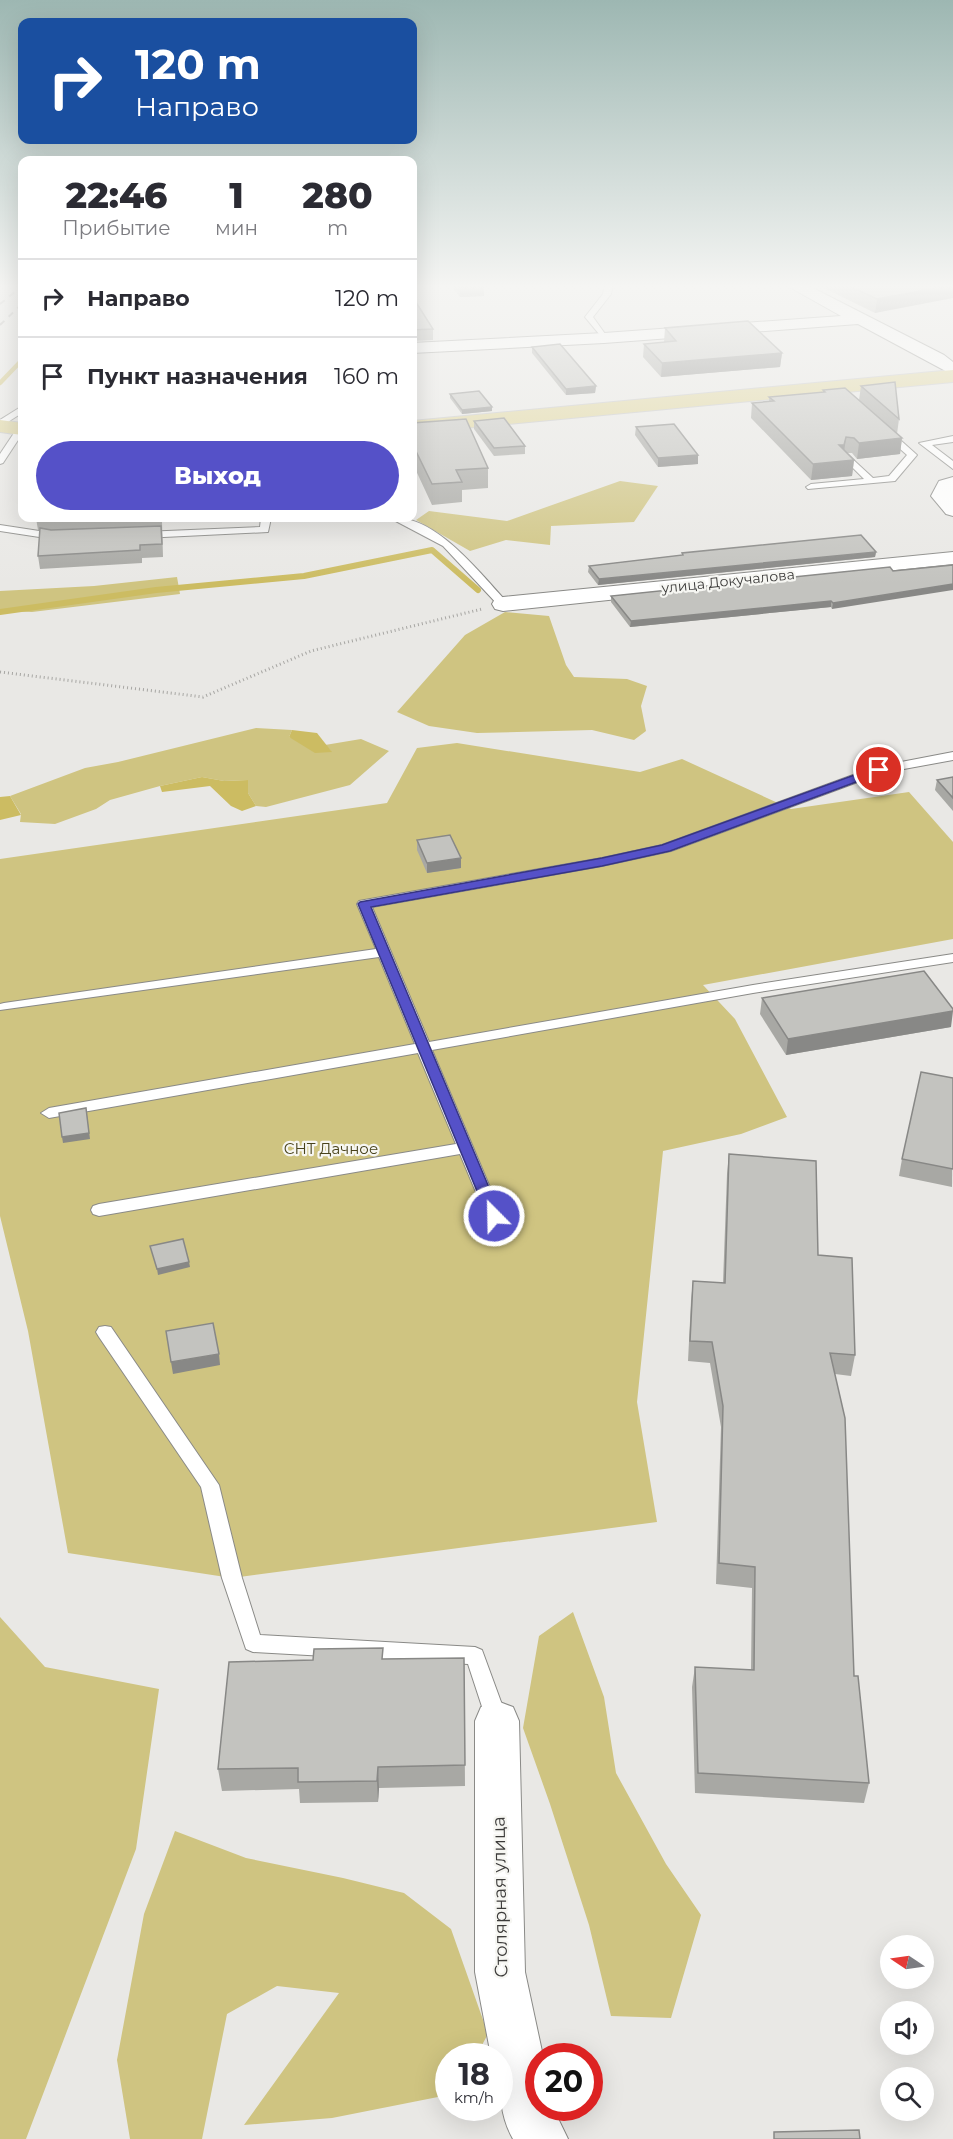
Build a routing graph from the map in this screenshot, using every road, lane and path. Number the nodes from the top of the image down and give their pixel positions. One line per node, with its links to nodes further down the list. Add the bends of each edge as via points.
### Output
1 (898, 384): 5 (main road)
2 (18, 423): 3 (main road)
3 (0, 425)
4 (878, 425): 11 (lane, via 912,454 892,479)
5 (417, 428)
6 (18, 430): 9 (lane)
7 (953, 439): 10 (lane, via 924,443)
8 (847, 457): 11 (lane)
9 (0, 461)
10 (953, 466)
11 (871, 481): 13 (lane)
12 (953, 483): 14 (street, via 946,485 941,496)
13 (812, 487)
14 (953, 510)
15 (266, 522): 18 (lane, via 265,530)
16 (408, 522): 21 (lane, via 447,544)
17 (0, 528): 19 (lane)
18 (135, 535)
19 (65, 537)
20 (953, 558): 21 (street, улица Докучалова)
21 (503, 604): 22 (path, via 311,651 202,697)
22 (0, 672)
23 (953, 756): 24 (lane, via 879,770 666,848 364,904)
24 (383, 952): 26 (lane); 27 (lane)
25 (953, 958): 27 (lane)
26 (4, 1007)
27 (423, 1047): 28 (lane); 29 (lane)
28 (49, 1113)
29 (465, 1148): 30 (lane); 31 (lane)
30 (99, 1210)
31 (494, 1216)
32 (105, 1332): 33 (lane, via 210,1485 232,1578 253,1643 475,1656)
33 (497, 1721): 34 (street, Столярная улица, via 500,1972 529,2116)
34 (542, 2139)

